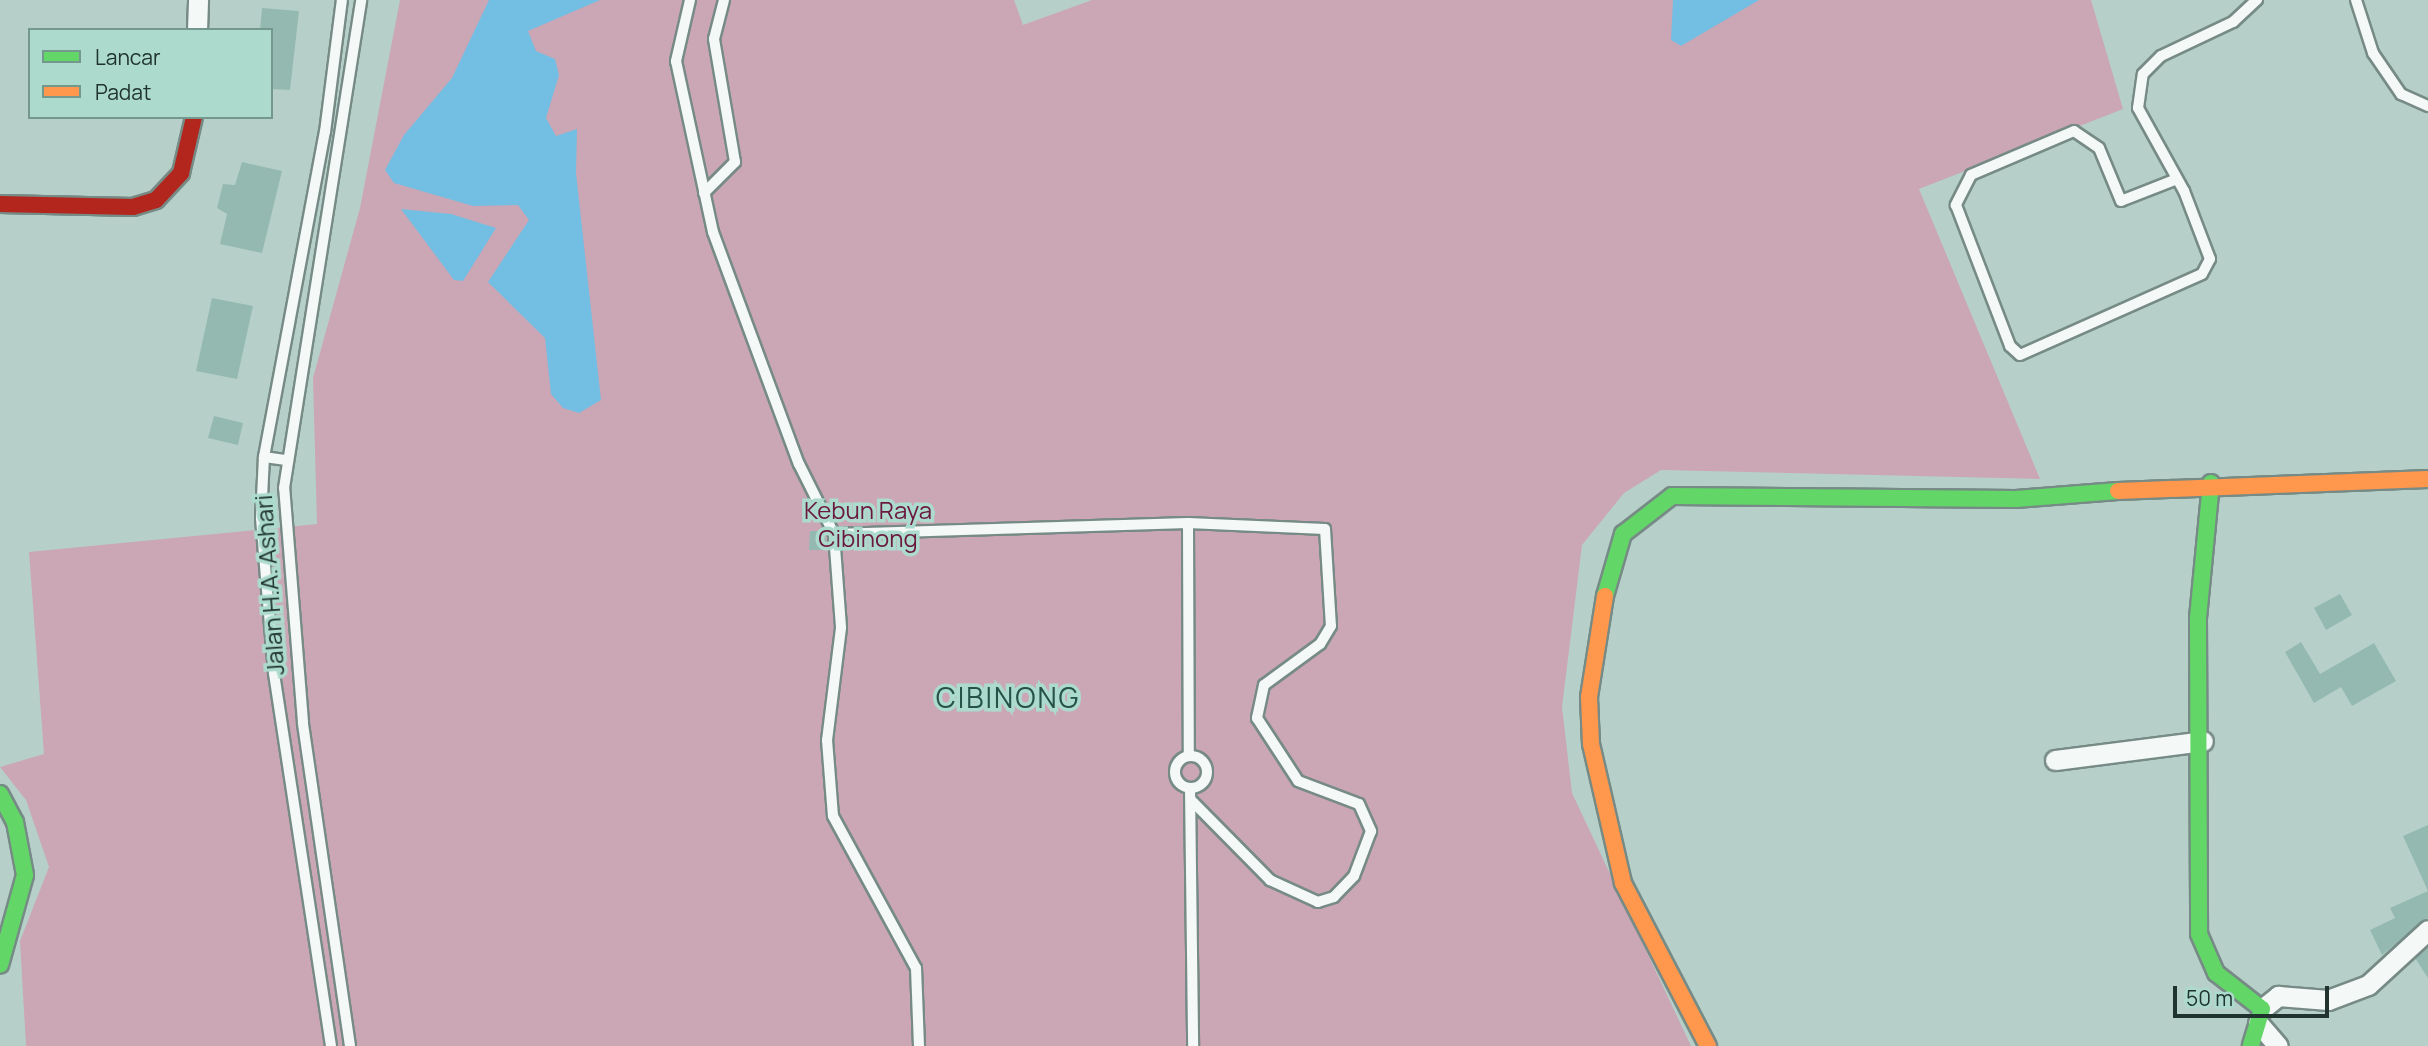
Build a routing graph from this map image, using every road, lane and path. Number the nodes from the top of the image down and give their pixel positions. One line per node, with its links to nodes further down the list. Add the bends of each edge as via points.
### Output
1 (198, 0): 8 (street)
2 (342, 0): 9 (lane, Jalan H.A. Ashari)
3 (361, 0): 10 (lane, Jalan H.A. Ashari)
4 (690, 0): 14 (lane, via 676,61)
5 (724, 0): 14 (lane, via 714,39 735,162)
6 (2257, 0): 13 (lane, via 2233,22 2161,56 2143,74 2138,108)
7 (2356, 0): 11 (lane, via 2373,53 2401,94)
8 (197, 28)
9 (332, 81): 10 (lane); 16 (lane, Jalan H.A. Ashari)
10 (351, 83): 17 (lane, Jalan H.A. Ashari)
11 (2428, 106)
12 (194, 119): 15 (street, via 181,173 156,200 133,208)
13 (2177, 179): 13 (lane, via 2210,259 2202,274 2020,355 2010,346 1956,205 1971,175 2074,131 2099,148 2121,201)
14 (704, 193): 21 (lane, via 730,281 799,464)
15 (0, 204)
16 (264, 457): 17 (lane); 31 (lane, Jalan H.A. Ashari, via 261,518 274,673)
17 (285, 460): 32 (lane, Jalan H.A. Ashari, via 284,531 303,722)
18 (2428, 479): 19 (street)
19 (2211, 483): 22 (street, via 2198,618); 35 (street, via 2016,499 1672,496 1623,534 1609,567 1589,697 1591,744 1623,883)
20 (1188, 523): 21 (lane); 23 (lane); 27 (lane, via 1325,529 1331,626 1320,644 1264,685 1257,718 1298,781 1359,804 1371,831 1354,876 1318,902 1270,880)
21 (834, 534): 33 (lane, via 841,628 830,696 827,782 844,845 898,926 916,968)
22 (2203, 741): 24 (street); 30 (street, via 2199,934 2216,973)
23 (1189, 756): 25 (lane, via 1177,763 1175,775); 25 (lane, via 1207,771)
24 (2054, 760)
25 (1191, 788): 27 (lane)
26 (0, 794): 29 (street, via 15,821 24,875)
27 (1192, 801): 34 (lane)
28 (2428, 930): 30 (street, via 2368,985 2328,1000 2278,996)
29 (0, 965)
30 (2260, 1016): 36 (street); 37 (street)
31 (331, 1046)
32 (350, 1046)
33 (919, 1046)
34 (1193, 1046)
35 (1708, 1046)
36 (2251, 1046)
37 (2278, 1046)

